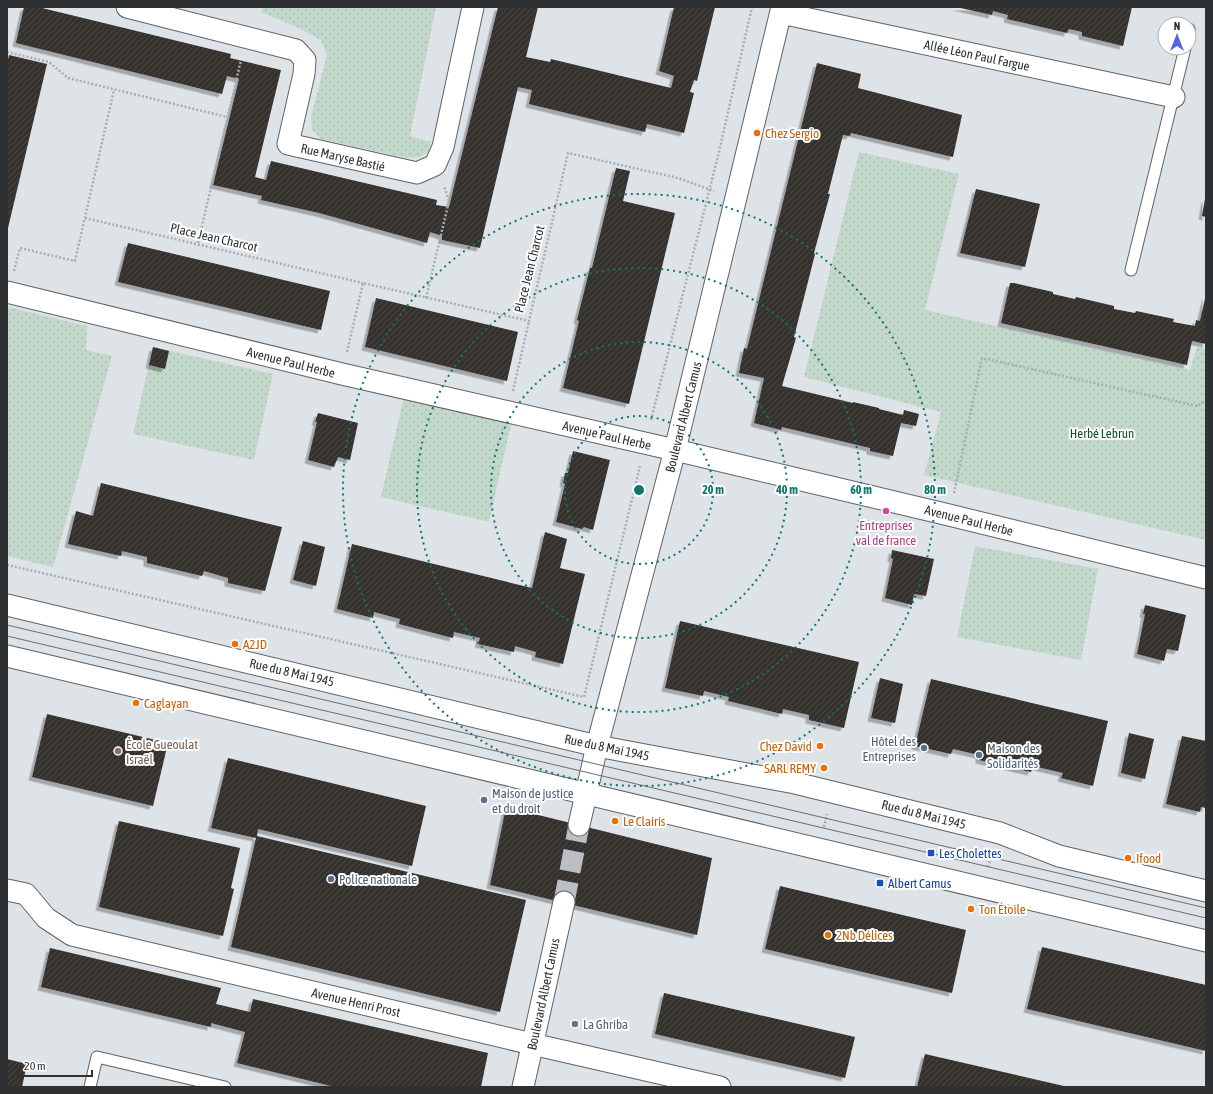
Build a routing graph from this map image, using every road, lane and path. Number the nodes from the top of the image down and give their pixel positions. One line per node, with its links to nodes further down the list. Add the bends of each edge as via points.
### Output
1 (127, 7): 5 (street, Rue Maryse Bastié)
2 (473, 7): 12 (street, via 443,147)
3 (752, 7): 13 (path)
4 (781, 10): 10 (street, Allée Léon Paul Fargue); 14 (street, Boulevard Albert Camus)
5 (179, 14): 6 (street, Rue Maryse Bastié)
6 (246, 38): 11 (path); 12 (street, Rue Maryse Bastié, via 296,50 305,60 288,144 417,173)
7 (7, 52): 9 (path, via 48,62 68,78)
8 (1183, 56): 10 (lane)
9 (114, 90): 11 (path); 15 (path)
10 (1174, 97): 17 (lane)
11 (227, 117): 16 (path)
12 (435, 165): 20 (path, via 450,201)
13 (709, 190): 14 (path); 21 (path, Place Jean Charcot, via 678,178 568,153); 25 (path)
14 (736, 197): 26 (street, Boulevard Albert Camus)
15 (85, 218): 16 (path, Place Jean Charcot); 19 (path, via 75,261 20,248)
16 (198, 244): 18 (path, Place Jean Charcot)
17 (1131, 270)
18 (363, 283): 20 (path, Place Jean Charcot); 22 (path)
19 (8, 292): 22 (street, Avenue Paul Herbe)
20 (426, 298): 21 (path, Place Jean Charcot)
21 (529, 321): 24 (path)
22 (342, 374): 24 (street, Avenue Paul Herbe)
23 (1206, 400): 27 (path, via 1197,406 982,358)
24 (508, 412): 25 (street, Avenue Paul Herbe)
25 (645, 444): 26 (street, Avenue Paul Herbe); 28 (path, via 584,697)
26 (675, 450): 27 (street, Avenue Paul Herbe); 32 (street, Boulevard Albert Camus)
27 (949, 515): 29 (street, Avenue Paul Herbe)
28 (7, 565)
29 (1206, 578)
30 (7, 605): 32 (street, Rue du 8 Mai 1945)
31 (7, 656): 34 (street)
32 (597, 746): 33 (street, Rue du 8 Mai 1945); 34 (street, Boulevard Albert Camus)
33 (832, 792): 36 (street, Rue du 8 Mai 1945); 37 (path)
34 (587, 794): 35 (street, Boulevard Albert Camus); 37 (street)
35 (579, 825)
36 (1000, 833): 38 (path); 40 (street, Rue du 8 Mai 1945, via 1059,856)
37 (818, 848): 38 (street)
38 (983, 888): 42 (street)
39 (7, 890): 43 (street, Avenue Henri Prost, via 26,894 46,918 72,935)
40 (1206, 891)
41 (564, 902): 43 (street, Boulevard Albert Camus)
42 (1206, 941)
43 (532, 1044): 46 (street, Boulevard Albert Camus); 47 (street, Avenue Henri Prost)
44 (90, 1087): 45 (lane, via 97,1057)
45 (225, 1087)
46 (523, 1087)
47 (720, 1087)

